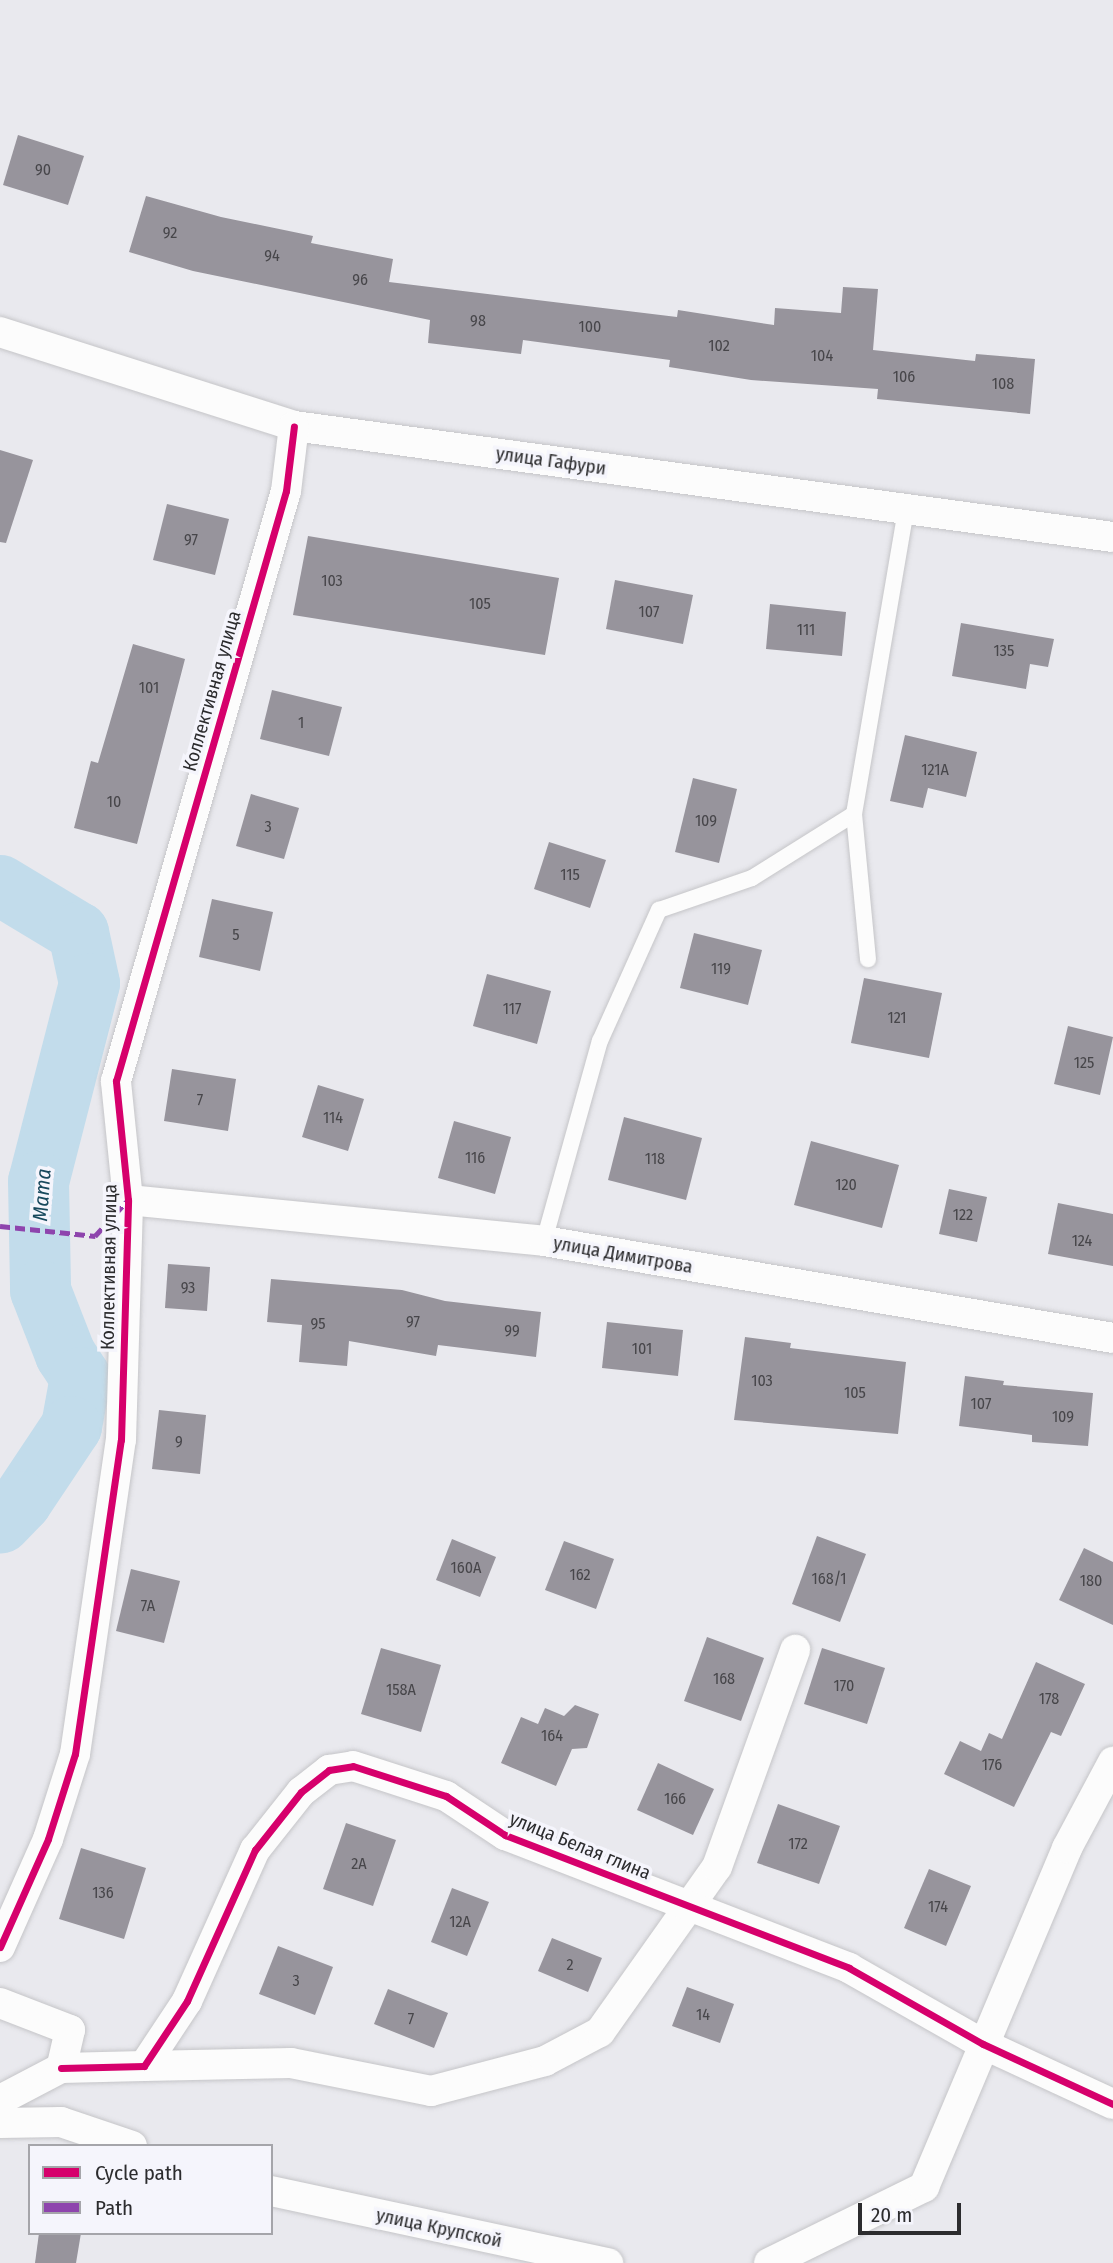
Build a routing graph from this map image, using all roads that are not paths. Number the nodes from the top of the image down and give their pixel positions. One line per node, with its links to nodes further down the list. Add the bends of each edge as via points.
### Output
1 (0, 332): 2 (street, улица Гафури)
2 (294, 426): 3 (street, улица Гафури); 7 (street, Коллективная улица, via 286,491 116,1081)
3 (906, 510): 4 (street, улица Гафури); 5 (lane)
4 (1113, 537)
5 (854, 814): 6 (lane); 8 (lane, via 752,877 659,910 600,1041)
6 (868, 959)
7 (128, 1200): 8 (street, улица Димитрова); 13 (street, Коллективная улица, via 121,1440 75,1754 48,1839)
8 (544, 1241): 9 (street, улица Димитрова)
9 (1113, 1338)
10 (795, 1650): 12 (street, via 717,1867)
11 (1113, 1762): 15 (street, via 1068,1848)
12 (691, 1907): 15 (street, улица Белая глина, via 849,1968); 16 (street, via 600,2032 545,2062 431,2091 291,2063); 16 (street, улица Белая глина, via 505,1835 446,1796 353,1766 329,1770 301,1792 255,1850 187,2001)
13 (0, 1947)
14 (0, 2003): 17 (street, via 69,2031)
15 (983, 2044): 19 (street, улица Белая глина); 24 (street, via 924,2187)
16 (144, 2066): 17 (street)
17 (61, 2068): 18 (street)
18 (0, 2099)
19 (1113, 2104)
20 (0, 2123): 21 (street, via 61,2122)
21 (126, 2144)
22 (273, 2192): 23 (street, улица Крупской)
23 (608, 2263)
24 (769, 2263)

